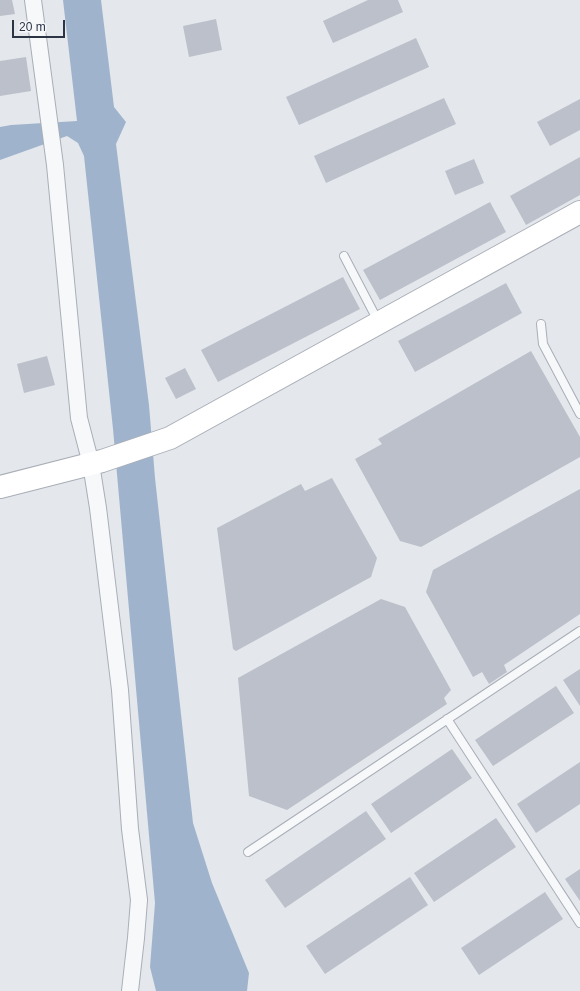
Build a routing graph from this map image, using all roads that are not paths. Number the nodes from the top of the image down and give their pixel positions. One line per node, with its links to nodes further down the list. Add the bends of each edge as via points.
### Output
1 (33, 0): 7 (street, via 55,165 79,418)
2 (580, 212): 4 (street)
3 (344, 256): 4 (lane)
4 (379, 323): 7 (street, via 170,438)
5 (541, 324): 6 (lane, via 543,344)
6 (580, 414)
7 (96, 463): 8 (street); 13 (street, via 98,508 120,690 130,829 139,900)
8 (0, 487)
9 (580, 631): 10 (lane)
10 (447, 719): 11 (lane); 12 (lane)
11 (248, 852)
12 (580, 923)
13 (130, 991)

